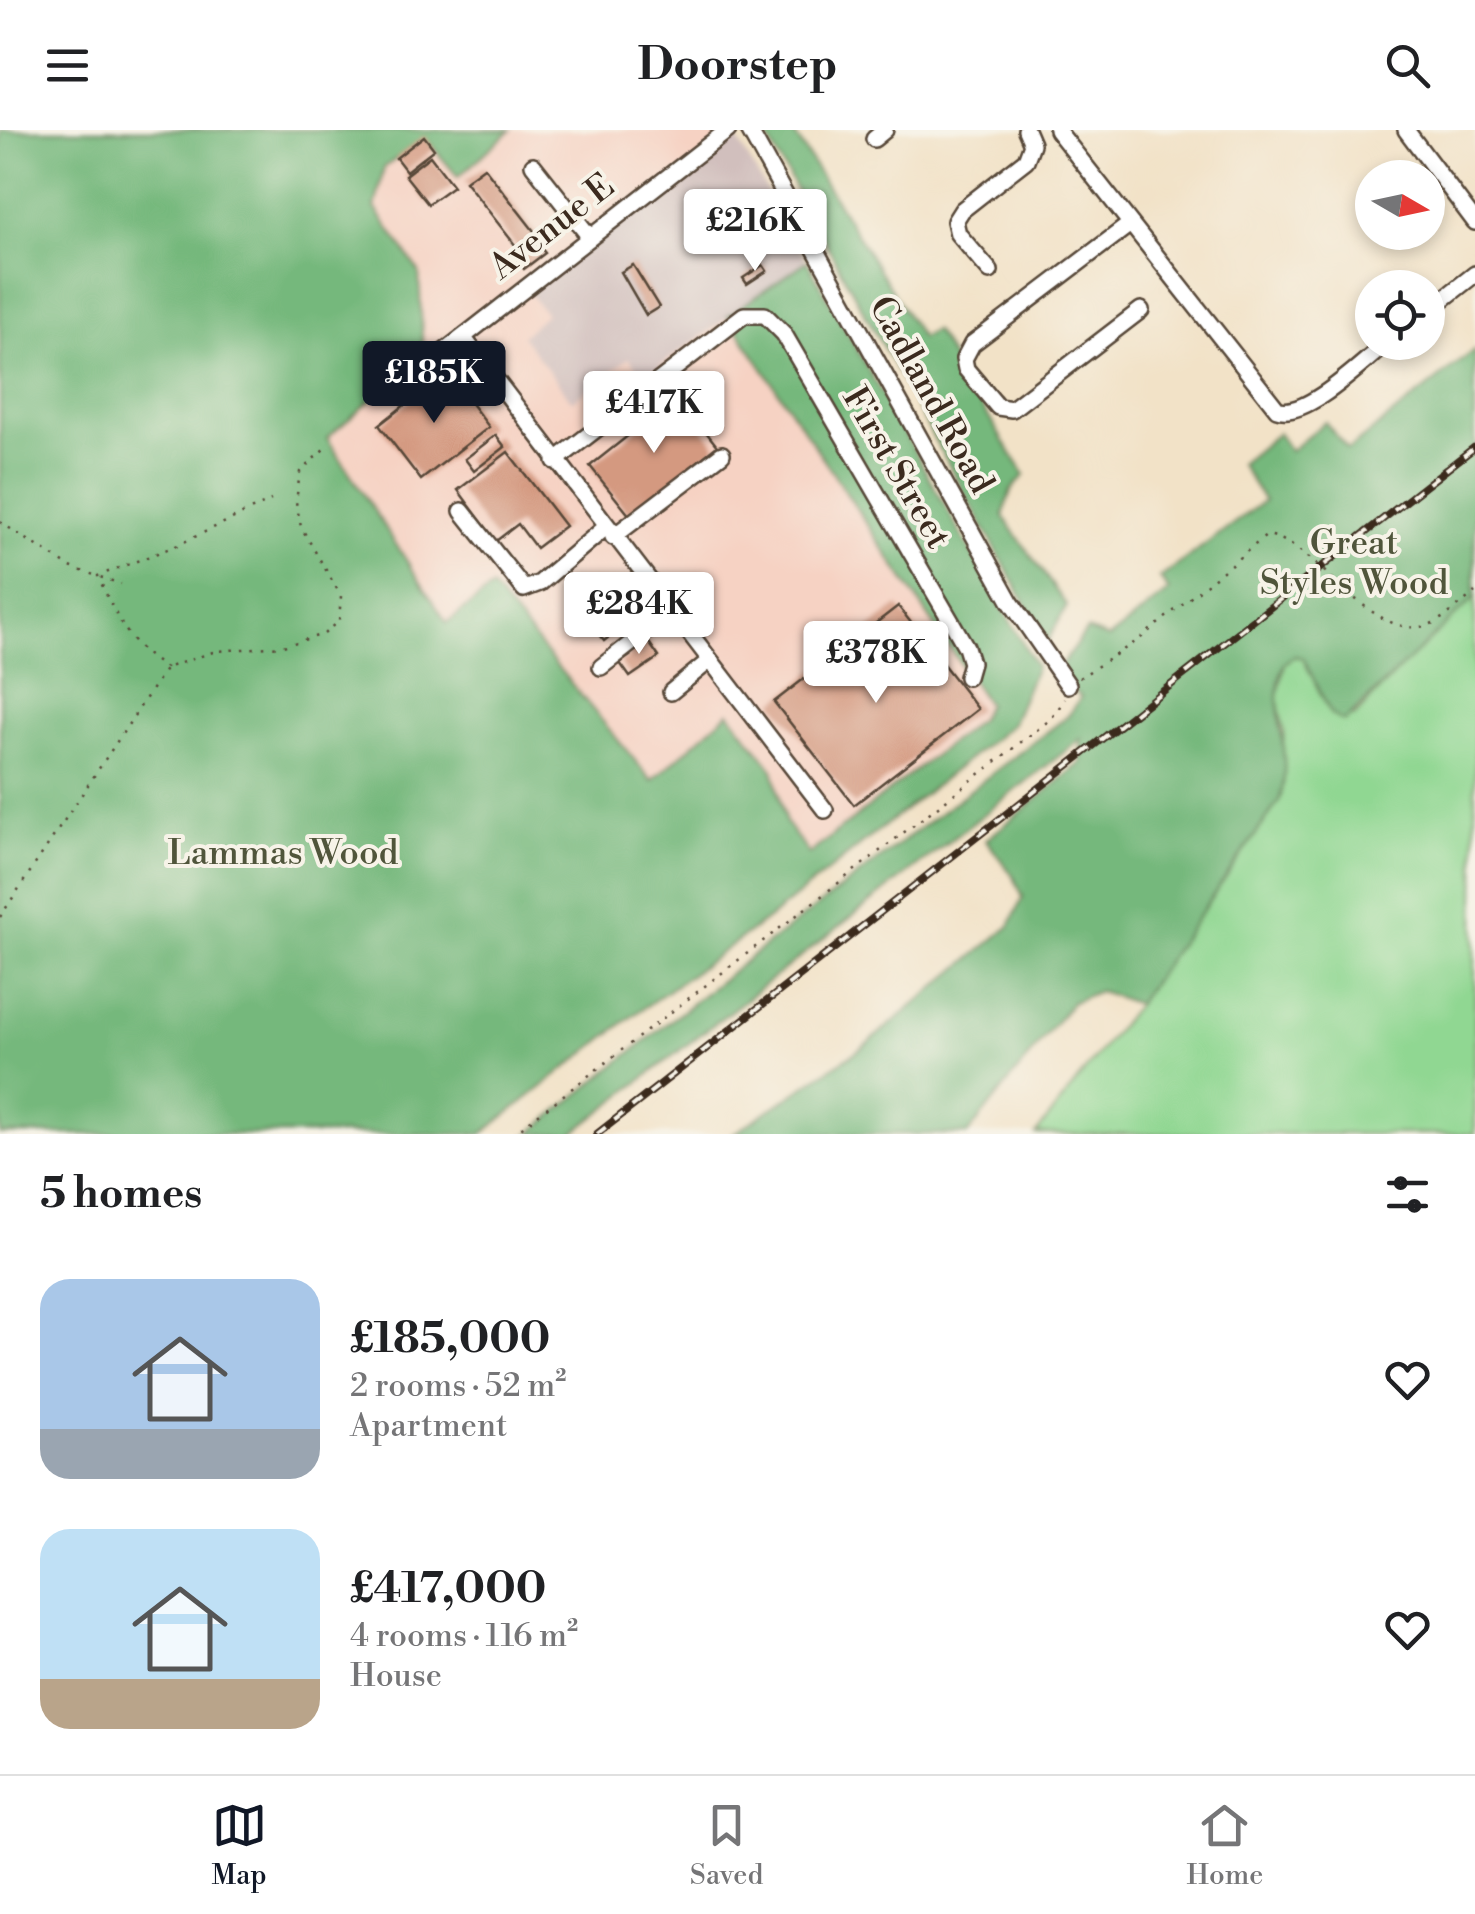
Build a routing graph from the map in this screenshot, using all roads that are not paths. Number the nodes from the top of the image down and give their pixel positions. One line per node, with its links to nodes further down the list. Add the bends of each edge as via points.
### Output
1 (728, 130): 9 (street, Avenue E)
2 (749, 130): 25 (street, Cadland Road, via 1010,600)
3 (1026, 130): 10 (street, via 1032,144 1026,160 956,221 958,234)
4 (1406, 130): 7 (street)
5 (1065, 133): 8 (street)
6 (534, 165): 9 (street)
7 (1475, 222)
8 (1130, 224): 13 (street, via 972,344 966,369 995,404 1012,409); 16 (street, via 1282,411 1305,407)
9 (589, 236): 14 (street, Avenue E)
10 (990, 271)
11 (1475, 274): 12 (street)
12 (1445, 298)
13 (1141, 310)
14 (463, 337): 15 (street, Avenue E); 18 (street)
15 (440, 355)
16 (1365, 360)
17 (722, 454): 20 (street)
18 (556, 460): 20 (street); 24 (street, First Street, via 744,315 765,315 784,334 966,647)
19 (462, 512): 20 (street, via 524,589)
20 (610, 532): 21 (street)
21 (671, 612): 22 (street); 23 (street)
22 (709, 661): 26 (street); 27 (street)
23 (601, 667)
24 (968, 677)
25 (1068, 684)
26 (671, 692)
27 (824, 810)

